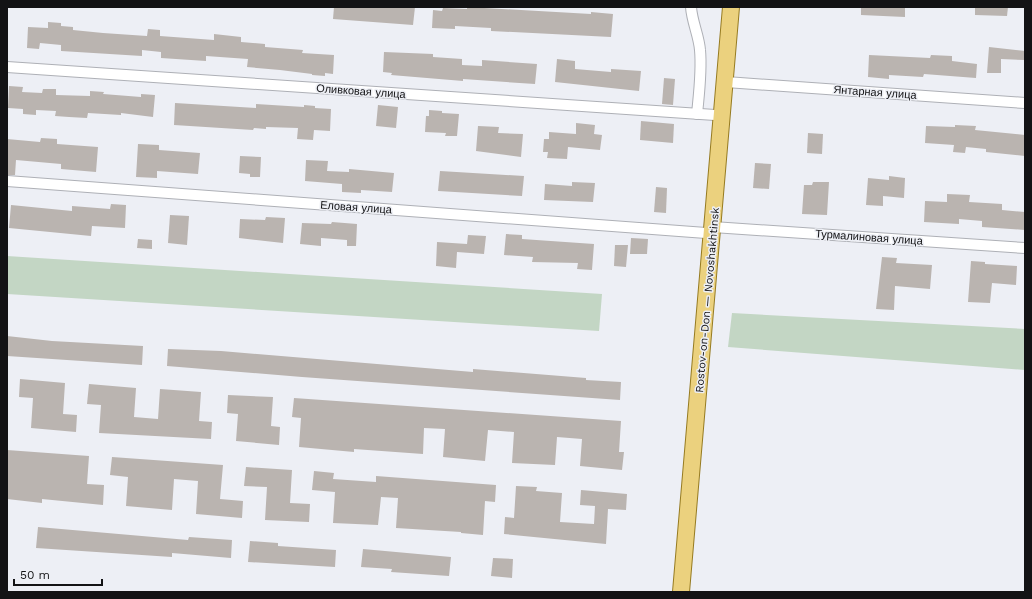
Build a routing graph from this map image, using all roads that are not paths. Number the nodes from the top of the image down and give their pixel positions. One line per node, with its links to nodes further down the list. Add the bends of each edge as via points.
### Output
1 (691, 7): 7 (street, via 700,48)
2 (724, 7): 8 (main road, Rostov-on-Don — Novoshakhtinsk)
3 (731, 7): 5 (main road, Rostov-on-Don — Novoshakhtinsk)
4 (7, 67): 7 (street, Оливковая улица)
5 (726, 82): 6 (street, Янтарная улица); 10 (main road, Rostov-on-Don — Novoshakhtinsk)
6 (1025, 103)
7 (697, 114): 8 (street, Оливковая улица)
8 (715, 115): 10 (main road, Rostov-on-Don — Novoshakhtinsk)
9 (7, 181): 10 (street, Еловая улица)
10 (709, 230): 11 (street, Турмалиновая улица); 12 (main road, Rostov-on-Don — Novoshakhtinsk)
11 (1025, 248)
12 (699, 352): 13 (main road, Rostov-on-Don — Novoshakhtinsk); 14 (main road, Rostov-on-Don — Novoshakhtinsk)
13 (675, 592)
14 (681, 592)

